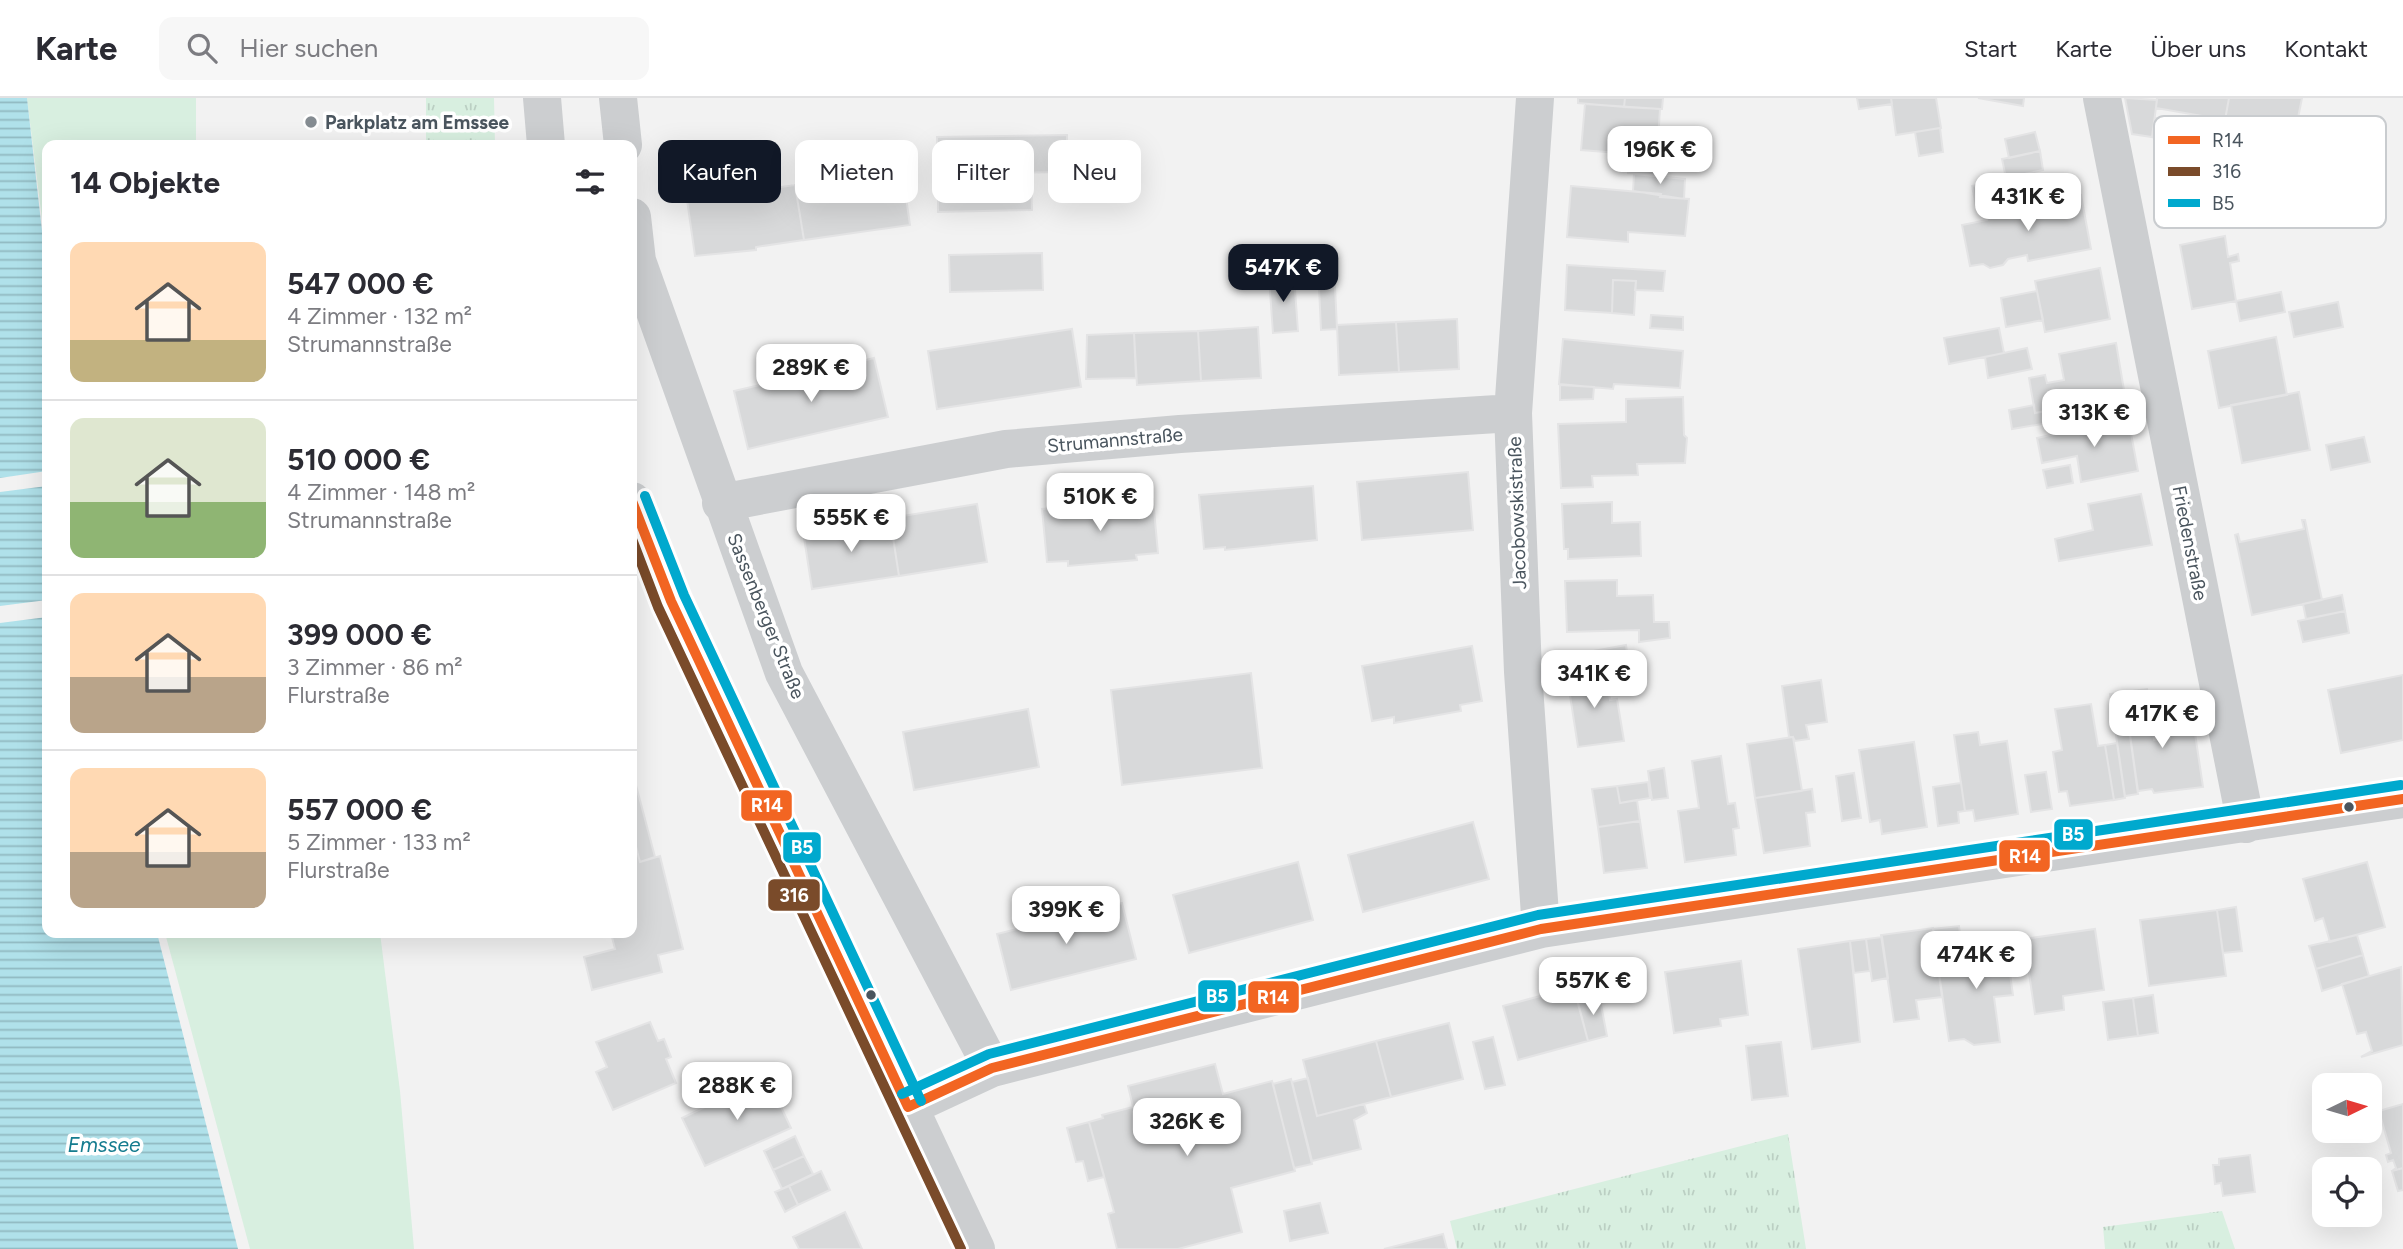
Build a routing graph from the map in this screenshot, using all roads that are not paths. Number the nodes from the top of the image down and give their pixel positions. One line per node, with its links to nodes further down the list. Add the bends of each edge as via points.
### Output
1 (541, 98): 5 (street)
2 (618, 98): 6 (street)
3 (1535, 98): 8 (street, Jacobowskistraße)
4 (2102, 98): 12 (street, Friedenstraße)
5 (545, 140)
6 (623, 140)
7 (637, 261): 9 (street, Sassenberger Straße)
8 (1513, 413): 9 (street, Strumannstraße, via 1006,449); 13 (street, Jacobowskistraße, via 1523,672)
9 (721, 503): 14 (street, Sassenberger Straße, via 784,673)
10 (637, 514): 15 (street, via 671,601)
11 (2403, 799): 12 (street)
12 (2246, 824): 13 (street)
13 (1541, 929): 14 (street)
14 (992, 1068): 15 (street)
15 (908, 1107): 16 (street)
16 (975, 1249)

